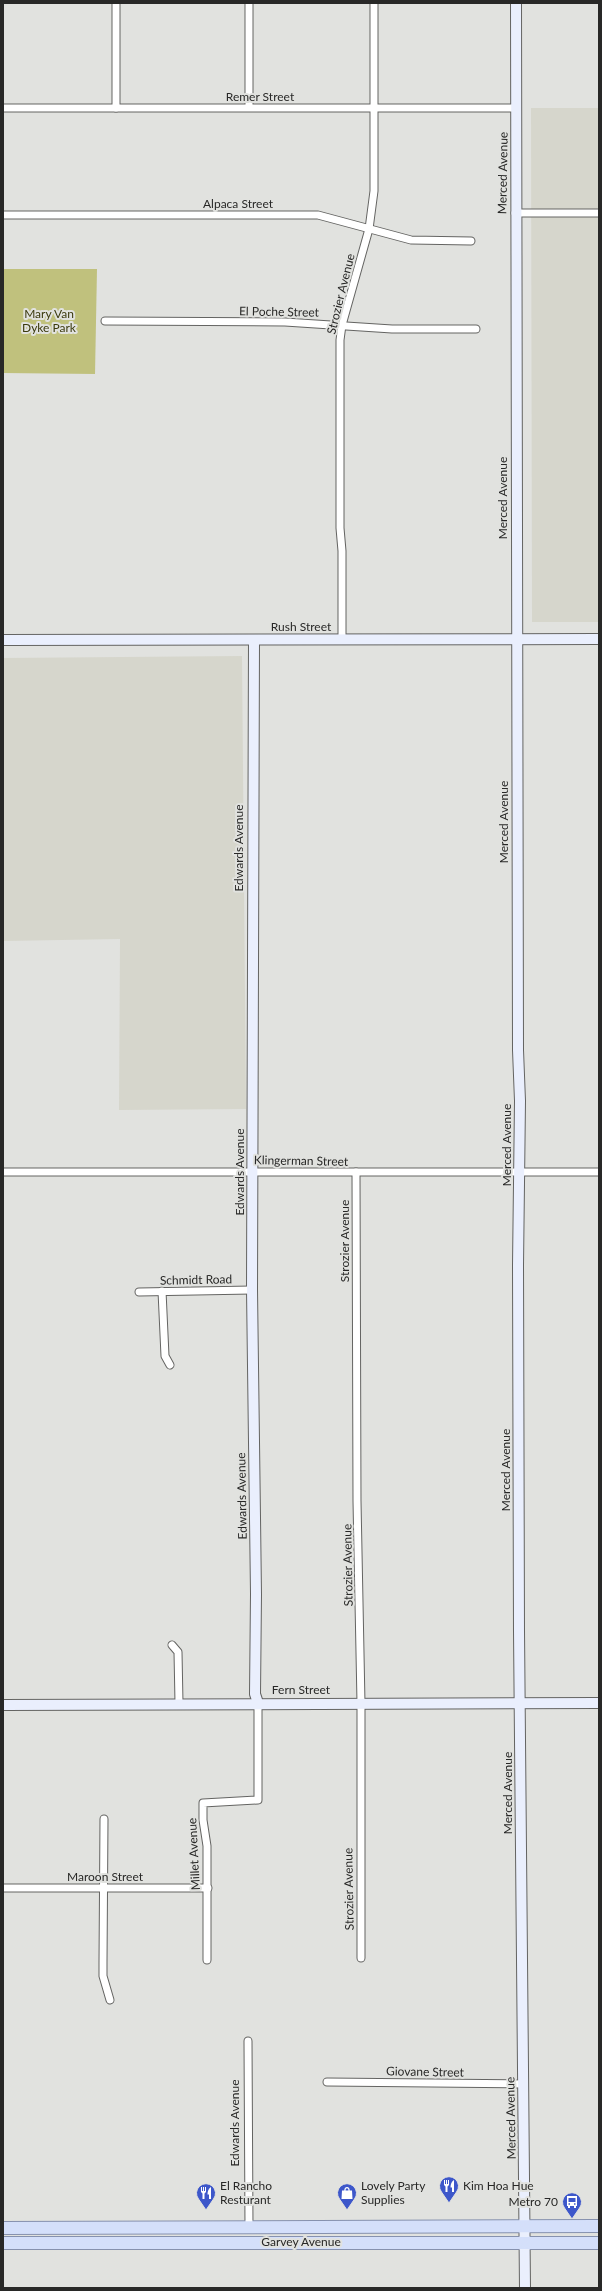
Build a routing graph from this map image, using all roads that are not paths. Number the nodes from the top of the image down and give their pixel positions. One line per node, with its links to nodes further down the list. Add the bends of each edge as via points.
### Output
1 (116, 3): 6 (street)
2 (249, 3): 7 (street)
3 (374, 3): 8 (street, Strozier Avenue)
4 (516, 3): 9 (street, Merced Avenue)
5 (3, 108): 6 (street, Remer Street)
6 (116, 108): 7 (street, Remer Street)
7 (249, 108): 8 (street, Remer Street)
8 (375, 108): 9 (street, Remer Street); 13 (street, Strozier Avenue, via 375,171)
9 (516, 108): 10 (street, Merced Avenue)
10 (515, 213): 11 (street); 21 (street, Merced Avenue)
11 (599, 213)
12 (3, 215): 13 (street, Alpaca Street, via 318,215)
13 (369, 229): 14 (street, Alpaca Street, via 412,240); 16 (street, Strozier Avenue)
14 (471, 241)
15 (105, 321): 16 (street, El Poche Street, via 285,322)
16 (342, 325): 17 (street, El Poche Street, via 392,329); 20 (street, Strozier Avenue)
17 (476, 329)
18 (3, 640): 19 (street, Rush Street)
19 (254, 640): 20 (street, Rush Street); 23 (street, Edwards Avenue)
20 (342, 640): 21 (street, Rush Street)
21 (517, 640): 22 (street, Rush Street); 26 (street, Merced Avenue)
22 (599, 640)
23 (253, 1171): 24 (street, Klingerman Street); 25 (street, Klingerman Street); 28 (street, Edwards Avenue)
24 (3, 1172)
25 (356, 1172): 26 (street, Klingerman Street); 35 (street, Strozier Avenue, via 357,1501)
26 (520, 1172): 27 (street, Klingerman Street); 37 (street, Merced Avenue, via 518,1296)
27 (599, 1172)
28 (252, 1290): 29 (street, Schmidt Road); 34 (street, Edwards Avenue, via 255,1694)
29 (162, 1291): 30 (street, Schmidt Road); 31 (street, via 165,1356)
30 (139, 1292)
31 (170, 1365)
32 (172, 1645): 33 (street, via 178,1652)
33 (179, 1703): 34 (street, Fern Street); 38 (street, Fern Street)
34 (258, 1703): 35 (street, Fern Street); 42 (street, Millet Avenue, via 258,1800 203,1803 208,1846)
35 (361, 1703): 37 (street, Fern Street); 43 (street, Strozier Avenue)
36 (599, 1703): 37 (street, Fern Street)
37 (521, 1704): 48 (street, Merced Avenue)
38 (3, 1705)
39 (104, 1819): 40 (street)
40 (104, 1887): 41 (street, Maroon Street); 42 (street, Maroon Street); 45 (street, via 103,1976)
41 (3, 1888)
42 (208, 1888): 44 (street, Millet Avenue)
43 (361, 1958)
44 (207, 1960)
45 (110, 2000)
46 (248, 2042): 52 (street, Edwards Avenue)
47 (327, 2082): 48 (street, Giovane Street)
48 (523, 2084): 49 (street, Merced Avenue)
49 (525, 2226): 50 (main road, Garvey Avenue); 52 (main road, Garvey Avenue); 54 (street, Merced Avenue)
50 (599, 2226)
51 (3, 2228): 52 (main road, Garvey Avenue)
52 (249, 2228)
53 (3, 2243): 54 (main road, Garvey Avenue)
54 (525, 2243): 55 (main road, Garvey Avenue); 56 (street, Merced Avenue)
55 (599, 2243)
56 (525, 2288)

